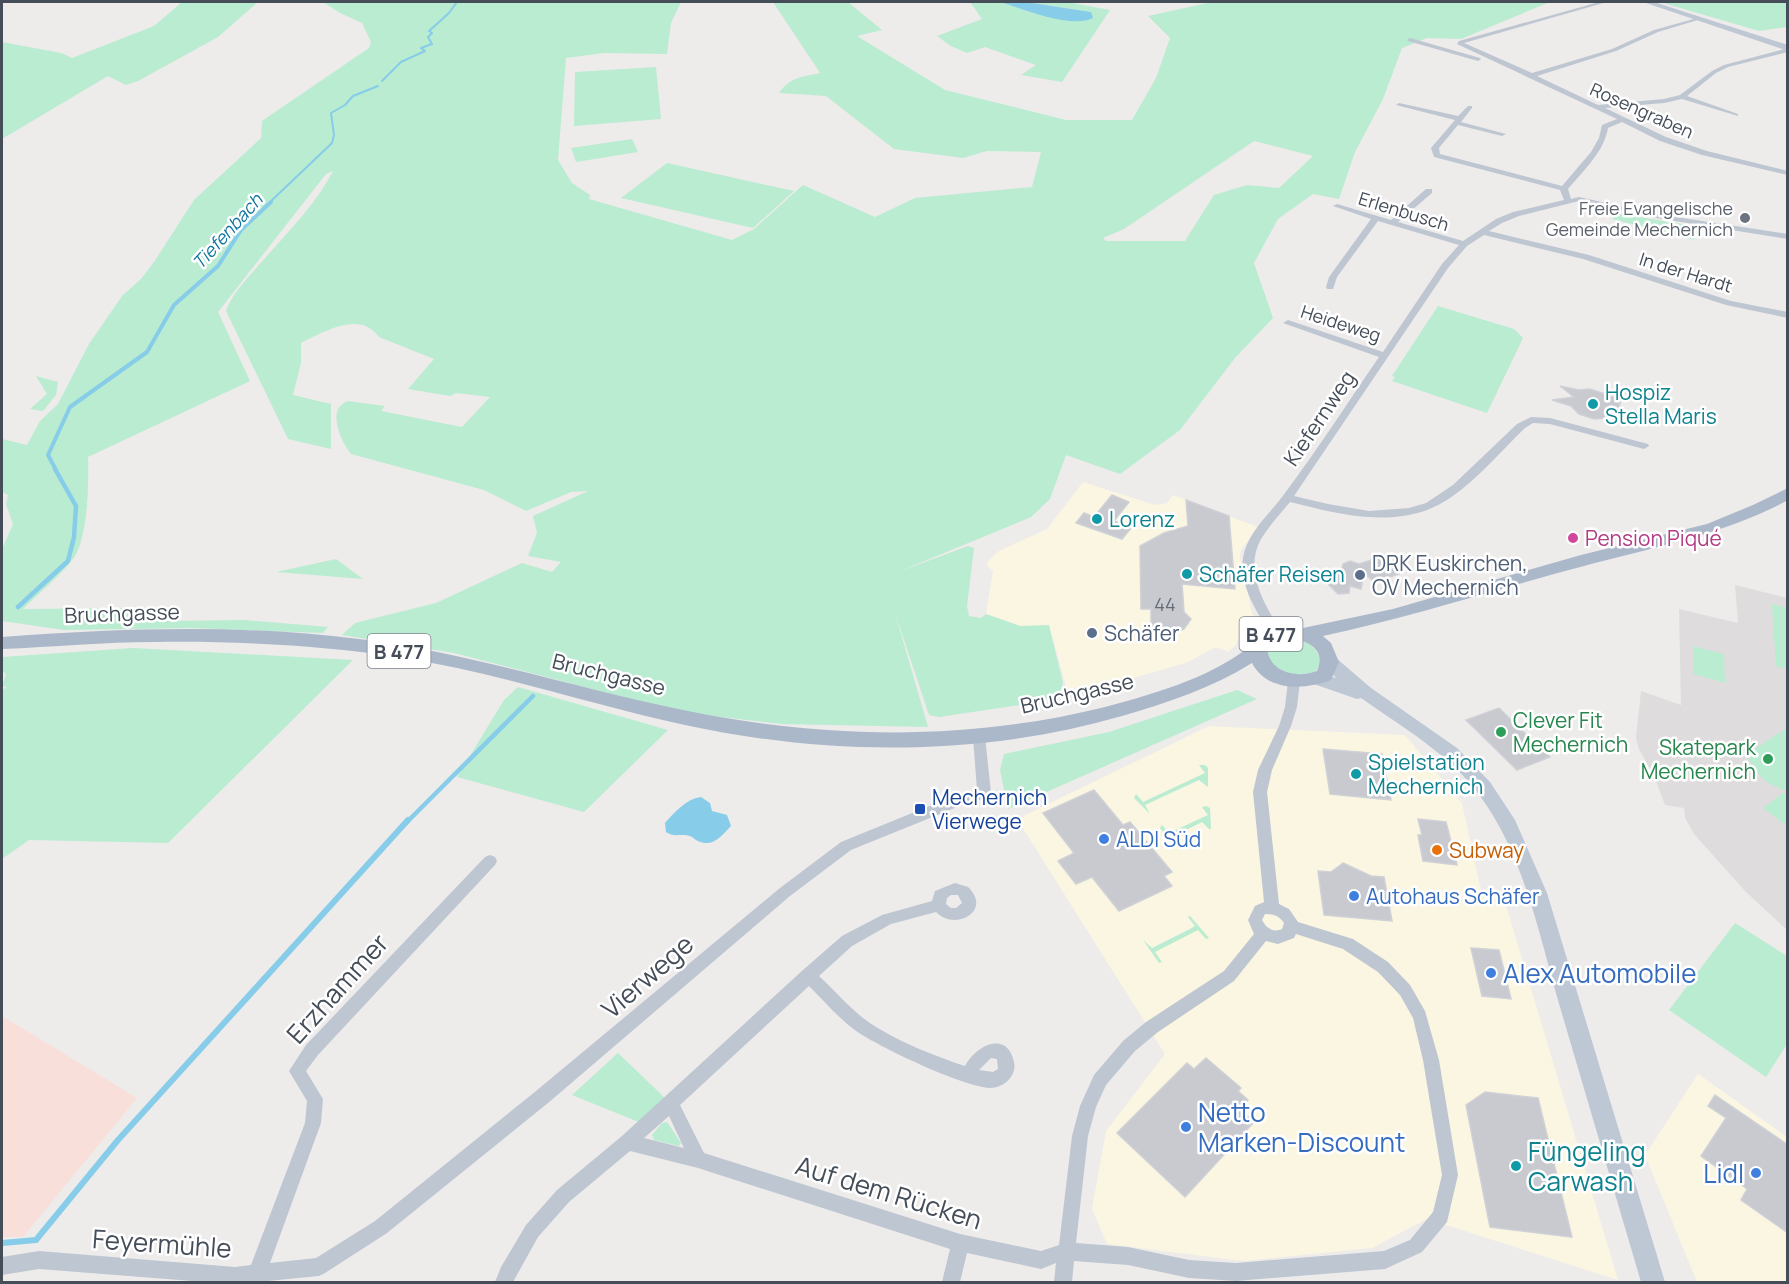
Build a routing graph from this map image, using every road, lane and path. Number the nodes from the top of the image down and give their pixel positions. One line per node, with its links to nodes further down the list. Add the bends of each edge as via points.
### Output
1 (1604, 2): 6 (street, Rosengraben, via 1460,44)
2 (1647, 2): 3 (main road)
3 (1699, 18): 5 (main road); 6 (street, via 1614,50)
4 (1410, 40): 6 (street, Rosengraben)
5 (1788, 49): 7 (street, via 1726,66)
6 (1528, 73): 10 (street, Rosengraben)
7 (1682, 97): 10 (street); 11 (street)
8 (1399, 105): 13 (street)
9 (1470, 107): 13 (street)
10 (1596, 107): 12 (street, Rosengraben)
11 (1736, 115)
12 (1621, 120): 15 (street, Rosengraben, via 1705,153); 16 (street, via 1605,127 1600,143)
13 (1458, 121): 14 (street); 16 (street, via 1435,148 1437,155)
14 (1502, 134)
15 (1788, 173)
16 (1564, 189): 18 (street)
17 (1429, 191): 21 (street)
18 (1569, 202): 22 (street); 23 (street, via 1516,214)
19 (1337, 206): 20 (street, Erlenbusch)
20 (1376, 219): 21 (street, Erlenbusch); 24 (street, via 1333,277)
21 (1392, 223): 23 (street, Erlenbusch)
22 (1788, 237)
23 (1473, 238): 25 (street, In der Hardt, via 1596,260 1728,303); 27 (street, Kiefernweg, via 1445,266)
24 (1330, 287)
25 (1788, 315)
26 (1288, 323): 27 (street, Heideweg)
27 (1384, 355): 30 (street, Kiefernweg)
28 (1644, 446): 30 (street, via 1550,420 1531,420 1446,496 1421,509 1362,513)
29 (1788, 493): 31 (main road, B 477, via 1712,528)
30 (1288, 498): 32 (street, Kiefernweg, via 1252,545 1248,558 1249,578)
31 (1393, 615): 33 (main road, B 477); 36 (main road, B 477, via 1338,639)
32 (1275, 632): 33 (main road, B 477); 35 (main road, B 477, via 1262,639)
33 (1304, 634): 36 (main road, B 477, via 1313,638)
34 (2, 643): 42 (main road, Bruchgasse / B 477, via 174,635 329,642 454,661 674,715 768,733 885,742)
35 (1257, 651): 37 (main road, B 477); 40 (main road, Bruchgasse / B 477)
36 (1328, 656): 38 (main road, B 477, via 1329,669); 41 (main road, via 1348,680)
37 (1272, 673): 39 (main road, B 477); 40 (main road, Bruchgasse / B 477, via 1244,673)
38 (1317, 679): 39 (main road, B 477); 41 (main road)
39 (1294, 681): 45 (street, via 1291,707 1260,792)
40 (1198, 682): 42 (main road, Bruchgasse / B 477, via 1162,697 1084,719)
41 (1387, 707): 61 (main road, via 1463,762 1493,797 1519,846 1537,893)
42 (979, 737): 56 (street, Vierwege, via 984,793 846,846 785,892 381,1227)
43 (490, 861): 57 (street, Erzhammer, via 312,1050 297,1071 315,1099 313,1123)
44 (939, 905): 48 (street, via 887,919 847,941)
45 (1272, 908): 46 (street, via 1284,913); 47 (street, via 1260,910 1257,915 1257,925)
46 (1291, 926): 47 (street, via 1284,937); 54 (street, via 1348,944 1383,967 1406,990 1420,1016 1450,1175 1441,1216 1416,1246 1385,1260 1313,1267 1236,1272 1189,1269 1128,1256)
47 (1264, 933): 54 (street, via 1229,976 1152,1027 1129,1046 1100,1080 1080,1136)
48 (808, 975): 49 (street, via 860,1025 908,1050); 50 (street)
49 (969, 1074)
50 (670, 1102): 51 (street); 52 (street)
51 (628, 1142): 52 (street, Auf dem Rücken); 58 (street, via 563,1196 539,1222)
52 (699, 1160): 53 (street, Auf dem Rücken)
53 (960, 1243): 54 (street, Auf dem Rücken, via 1041,1260); 59 (street)
54 (1065, 1251): 60 (street)
55 (2, 1266): 57 (street, Feyermühle, via 39,1260 235,1276)
56 (319, 1268): 57 (street, Feyermühle)
57 (257, 1274)
58 (504, 1282)
59 (951, 1282)
60 (1063, 1282)
61 (1653, 1282)

